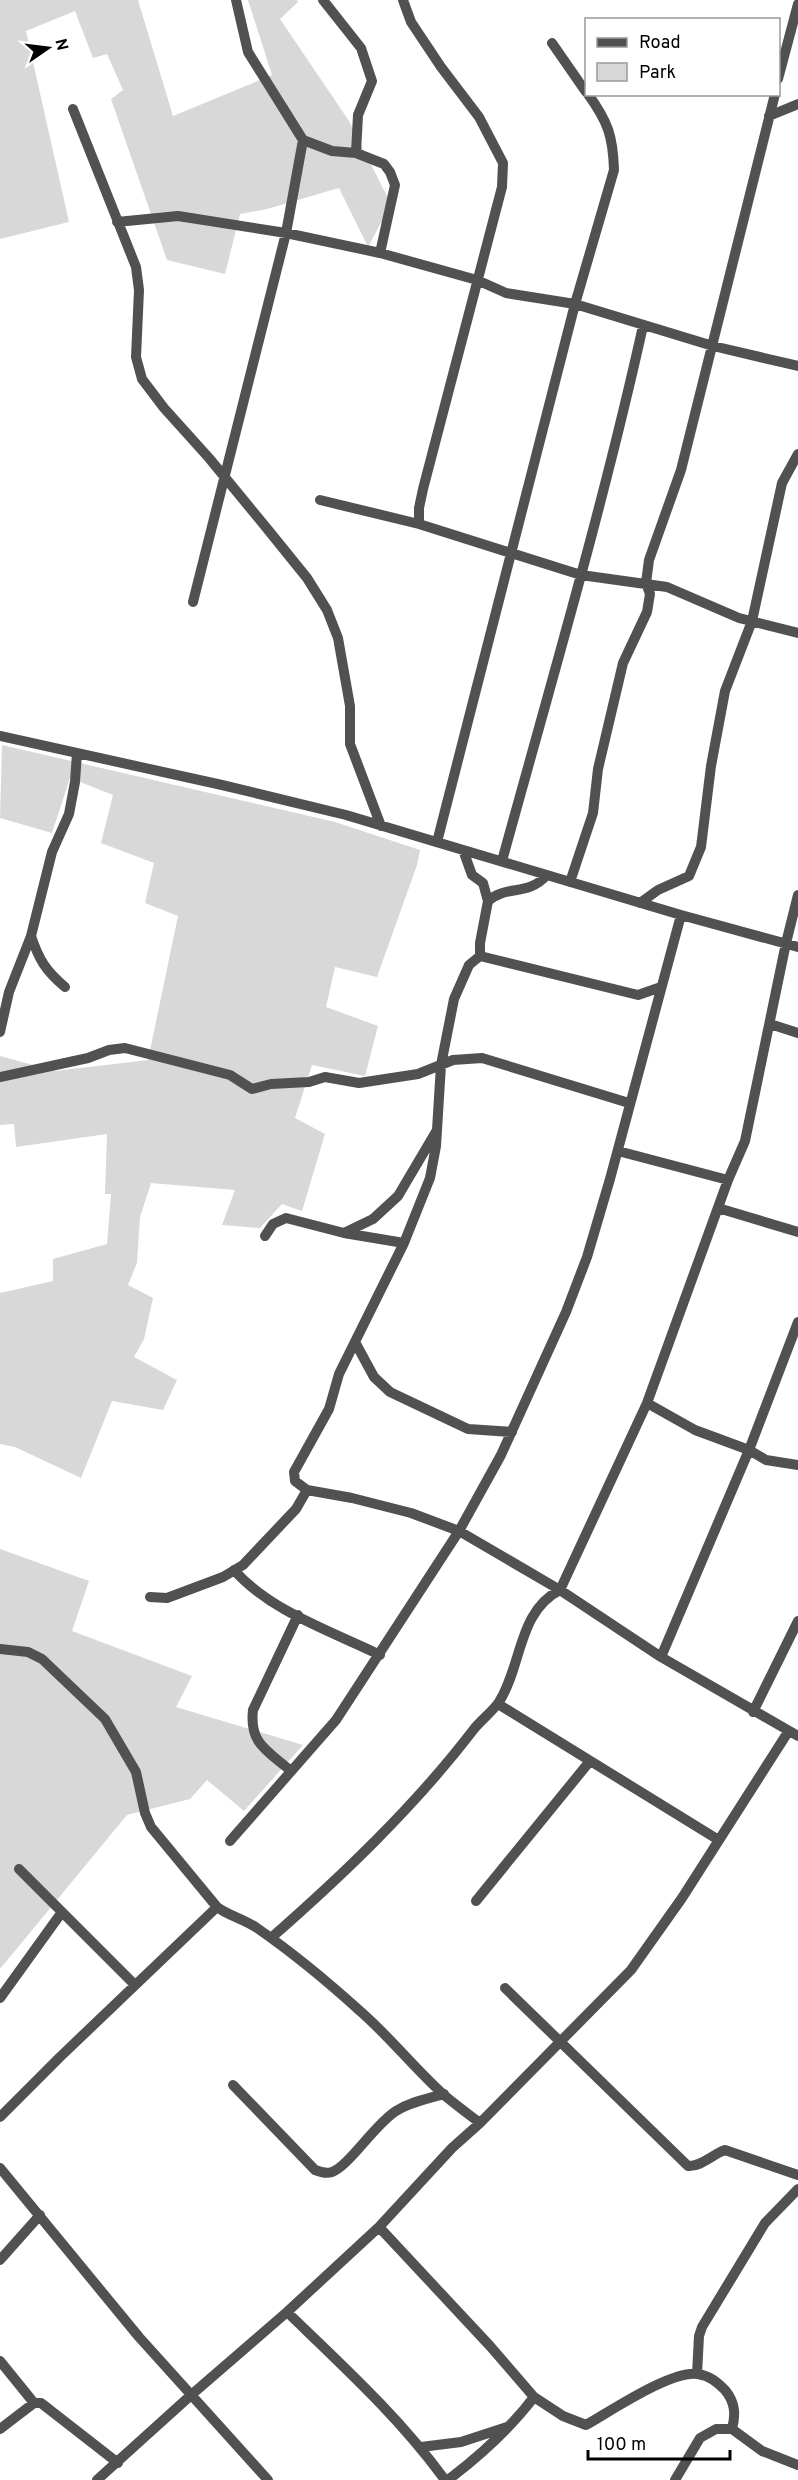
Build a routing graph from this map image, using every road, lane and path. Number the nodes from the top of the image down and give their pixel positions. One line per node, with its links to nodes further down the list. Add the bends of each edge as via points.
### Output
1 (236, 0): 13 (street, via 248,52)
2 (323, 0): 14 (street, via 361,48 372,81 358,115)
3 (403, 0): 18 (street, via 411,22 479,117 503,163 502,187)
4 (798, 4): 6 (street)
5 (552, 43): 7 (street)
6 (780, 72)
7 (585, 90)
8 (589, 96): 19 (street, via 605,119 613,147 614,170)
9 (774, 96): 12 (street)
10 (798, 104): 12 (street)
11 (73, 109): 15 (street)
12 (769, 116): 21 (street)
13 (303, 140): 14 (street, via 332,151); 16 (street)
14 (356, 153): 17 (street, via 384,164 395,185)
15 (117, 222): 16 (street, via 178,216); 24 (street, via 136,267 140,290 136,357 142,379)
16 (286, 233): 17 (street); 24 (street)
17 (380, 253): 18 (street)
18 (477, 280): 19 (street, via 506,293); 26 (street, via 419,508)
19 (575, 304): 20 (street); 27 (street)
20 (643, 326): 21 (street); 28 (street)
21 (713, 346): 22 (street); 29 (street, via 681,470 649,560)
22 (798, 366)
23 (798, 454): 31 (street, via 782,483)
24 (225, 477): 30 (street); 35 (street, via 307,578 327,610 338,638 350,706 350,744)
25 (320, 500): 26 (street)
26 (419, 524): 27 (street)
27 (511, 552): 28 (street); 36 (street)
28 (581, 575): 29 (street); 38 (street)
29 (646, 584): 31 (street, via 668,587); 40 (street, via 650,594 647,612 623,663 598,769 593,813)
30 (193, 602)
31 (752, 621): 32 (street); 43 (street, via 725,691 701,847 689,876)
32 (798, 633)
33 (0, 736): 34 (street)
34 (77, 753): 35 (street); 45 (street, via 69,814 52,852)
35 (381, 826): 36 (street)
36 (437, 842): 37 (street)
37 (463, 850): 38 (street); 42 (street, via 472,875 483,883)
38 (502, 861): 39 (street)
39 (547, 874): 40 (street); 42 (street, via 532,888 504,892)
40 (570, 882): 43 (street)
41 (798, 895): 46 (street)
42 (488, 902): 48 (street)
43 (640, 903): 44 (street)
44 (681, 915): 46 (street); 50 (street)
45 (31, 936): 49 (street, via 38,957 50,975); 52 (street, via 9,992)
46 (786, 943): 47 (street); 51 (street)
47 (798, 947)
48 (480, 956): 50 (street, via 638,995); 54 (street, via 469,965 454,999)
49 (65, 987)
50 (662, 987): 56 (street)
51 (770, 1024): 53 (street); 59 (street, via 745,1142)
52 (0, 1032)
53 (798, 1033)
54 (441, 1065): 55 (street, via 418,1074 359,1083 325,1077 252,1089 230,1075 125,1047); 56 (street, via 482,1058); 57 (street)
55 (0, 1077)
56 (629, 1103): 58 (street)
57 (437, 1130): 62 (street, via 398,1196 373,1219); 64 (street, via 430,1178)
58 (618, 1151): 59 (street); 68 (street, via 587,1257)
59 (728, 1180): 60 (street)
60 (718, 1208): 61 (street); 67 (street)
61 (798, 1232)
62 (344, 1233): 63 (street, via 286,1218 273,1224); 64 (street)
63 (265, 1236)
64 (404, 1243): 66 (street)
65 (798, 1322): 69 (street)
66 (355, 1342): 68 (street, via 374,1377 390,1392 468,1429); 71 (street, via 339,1374 329,1409 294,1472 295,1481)
67 (647, 1403): 69 (street, via 695,1430); 74 (street)
68 (512, 1432): 72 (street)
69 (749, 1450): 70 (street, via 766,1460); 80 (street)
70 (798, 1465)
71 (307, 1490): 72 (street, via 411,1513); 73 (street, via 296,1509 256,1554)
72 (459, 1531): 74 (street); 79 (street)
73 (234, 1570): 75 (street, via 167,1598); 76 (street, via 249,1587)
74 (560, 1590): 80 (street); 81 (street, via 548,1596 532,1614)
75 (150, 1597)
76 (298, 1616): 79 (street); 85 (street, via 253,1710 252,1725 260,1744)
77 (798, 1621): 82 (street)
78 (0, 1649): 90 (street, via 28,1652 42,1659 105,1719 135,1772 151,1827)
79 (380, 1655): 85 (street, via 336,1720)
80 (661, 1657): 82 (street)
81 (498, 1704): 84 (street); 92 (street, via 338,1880)
82 (753, 1712): 83 (street)
83 (793, 1734): 86 (street)
84 (590, 1761): 86 (street); 89 (street)
85 (291, 1771): 87 (street)
86 (717, 1839): 96 (street, via 682,1898 631,1970)
87 (230, 1841)
88 (19, 1869): 91 (street)
89 (476, 1901)
90 (217, 1907): 92 (street); 93 (street)
91 (62, 1912): 93 (street); 95 (street)
92 (271, 1938): 98 (street, via 361,2011)
93 (135, 1985): 99 (street)
94 (505, 1988): 96 (street)
95 (0, 1998)
96 (561, 2041): 100 (street); 102 (street, via 688,2166 725,2150)
97 (233, 2085): 98 (street, via 315,2170 325,2173 340,2168 394,2112)
98 (444, 2094): 100 (street)
99 (0, 2118)
100 (480, 2123): 105 (street)
101 (0, 2168): 104 (street)
102 (798, 2175)
103 (798, 2189): 109 (street, via 765,2223 702,2327)
104 (40, 2215): 106 (street); 110 (street)
105 (379, 2227): 107 (street); 111 (street)
106 (0, 2260)
107 (287, 2312): 110 (street); 116 (street)
108 (0, 2361): 112 (street)
109 (697, 2373): 111 (street, via 650,2388 586,2425); 115 (street, via 715,2379 731,2398 736,2418)
110 (190, 2396): 117 (street); 120 (street)
111 (534, 2397): 113 (street)
112 (34, 2403): 114 (street); 117 (street, via 41,2403 55,2413)
113 (513, 2425): 116 (street, via 460,2442); 121 (street)
114 (0, 2429)
115 (732, 2429): 118 (street, via 762,2451); 122 (street, via 716,2428 700,2438)
116 (421, 2447): 121 (street)
117 (117, 2463): 119 (street)
118 (798, 2465)
119 (98, 2480)
120 (268, 2480)
121 (446, 2480)
122 (675, 2480)

